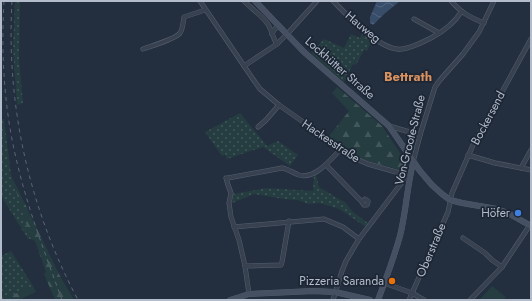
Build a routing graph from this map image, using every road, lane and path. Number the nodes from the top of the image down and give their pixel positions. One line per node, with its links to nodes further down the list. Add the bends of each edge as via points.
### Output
1 (200, 1): 8 (street, Hackesstraße)
2 (244, 1): 14 (street, via 264,19)
3 (254, 1): 12 (street, Lockhütter Straße)
4 (316, 1): 15 (street)
5 (334, 1): 13 (street, Hauweg, via 379,42 397,50 428,40)
6 (451, 1): 9 (street)
7 (494, 1): 11 (street, Von-Groote-Straße)
8 (205, 10): 18 (street, via 184,17 180,34 175,38); 19 (street, Hackesstraße)
9 (461, 12): 11 (street); 13 (street, Hauweg, via 453,24)
10 (414, 19): 13 (street)
11 (484, 23): 23 (street, Von-Groote-Straße, via 463,54 435,87)
12 (278, 26): 14 (street); 15 (street, Lockhütter Straße)
13 (439, 33)
14 (272, 34): 17 (street)
15 (287, 34): 17 (street); 21 (street, Lockhütter Straße)
16 (531, 39): 26 (street, Bockersend)
17 (277, 44): 19 (street)
18 (143, 48)
19 (244, 66): 20 (street, Hackesstraße, via 260,89)
20 (278, 105): 22 (street); 24 (street, Hackesstraße)
21 (389, 126): 23 (street, Lockhütter Straße); 27 (street, Lockhütter Straße)
22 (258, 127)
23 (420, 135): 27 (street, Von-Groote-Straße)
24 (341, 149): 28 (street); 31 (street, Hackesstraße, via 368,164)
25 (531, 150): 29 (street)
26 (468, 155): 29 (street); 32 (street, Bockersend)
27 (413, 163): 31 (street, Von-Groote-Straße); 32 (street, Lockhütter Straße, via 432,185)
28 (326, 164): 33 (street); 36 (street, via 309,176 300,176 282,168 227,178)
29 (521, 168): 30 (street)
30 (531, 170)
31 (410, 176): 38 (street, via 403,181); 41 (street, Von-Groote-Straße, via 400,236)
32 (450, 200): 35 (street, via 497,209); 43 (street, Oberstraße, via 448,212)
33 (362, 202)
34 (289, 222): 36 (street); 38 (street, via 324,218 343,227); 39 (street, via 282,264)
35 (530, 226): 40 (street)
36 (234, 227): 39 (street)
37 (463, 238): 40 (street)
38 (357, 239): 42 (street)
39 (245, 266): 44 (street)
40 (502, 267): 51 (street)
41 (384, 283): 43 (street); 48 (street, Von-Groote-Straße)
42 (335, 292): 44 (street); 46 (street); 47 (street)
43 (412, 293): 49 (street, Oberstraße); 50 (street)
44 (249, 294): 45 (street)
45 (230, 300)
46 (333, 300)
47 (370, 300)
48 (378, 300)
49 (409, 300)
50 (424, 300)
51 (470, 300)

